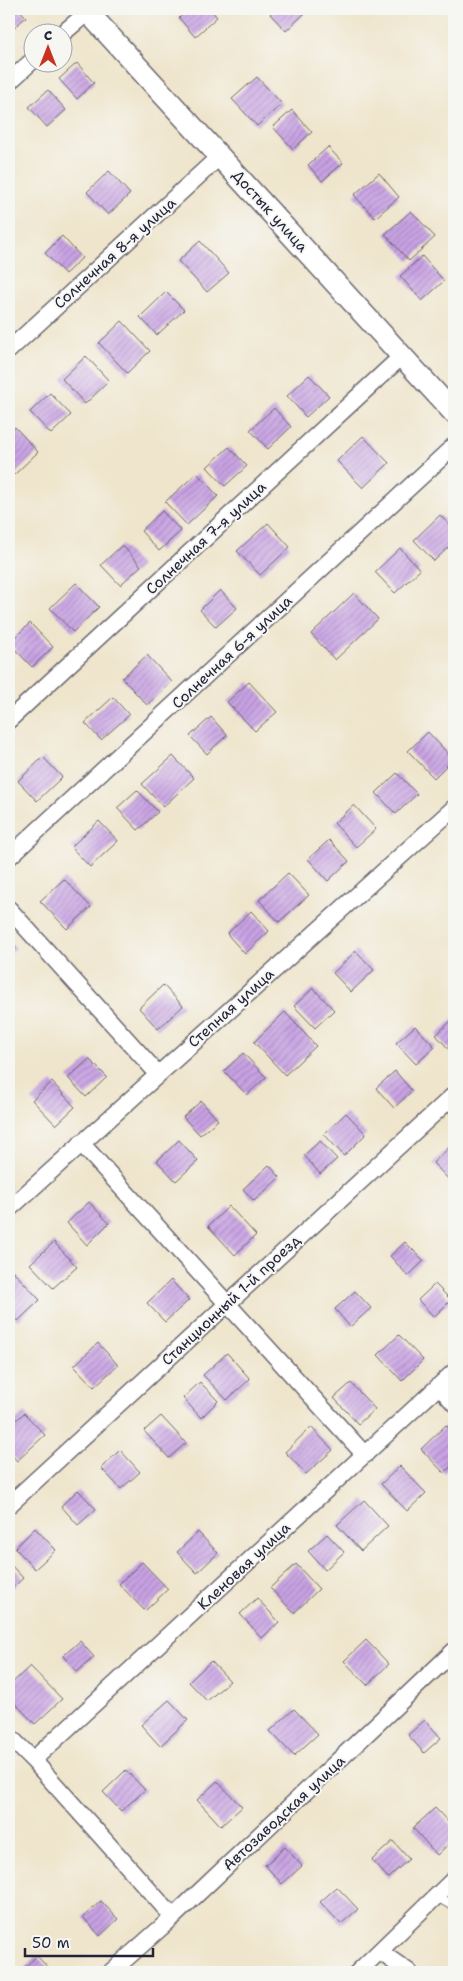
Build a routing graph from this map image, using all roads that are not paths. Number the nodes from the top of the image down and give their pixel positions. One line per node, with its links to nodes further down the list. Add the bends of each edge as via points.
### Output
1 (87, 10): 2 (street); 5 (street, Достык улица)
2 (72, 24)
3 (22, 70): 4 (street)
4 (9, 82)
5 (220, 156): 6 (street, Солнечная 8-я улица); 7 (street, Достык улица)
6 (9, 350)
7 (402, 356): 8 (street, Достык улица); 10 (street, Солнечная 7-я улица)
8 (454, 413)
9 (454, 446): 12 (street, Солнечная 6-я улица)
10 (9, 720)
11 (454, 808): 14 (street, Степная улица)
12 (9, 857)
13 (9, 909): 14 (street)
14 (158, 1074): 16 (street, Степная улица)
15 (454, 1095): 18 (street, Станционный 1-й проезд)
16 (81, 1143): 17 (street, Степная улица); 18 (street)
17 (9, 1209)
18 (227, 1304): 22 (street); 23 (street, Станционный 1-й проезд)
19 (454, 1372): 20 (street, Кленовая улица)
20 (439, 1386): 21 (street); 22 (street, Кленовая улица)
21 (454, 1403)
22 (365, 1455): 26 (street, Кленовая улица)
23 (9, 1505)
24 (454, 1651): 30 (street, Автозаводская улица)
25 (9, 1736): 26 (street)
26 (33, 1760): 30 (street)
27 (454, 1879): 28 (street)
28 (436, 1896): 29 (lane); 31 (street)
29 (454, 1906)
30 (173, 1917): 32 (street, Автозаводская улица)
31 (380, 1952): 33 (street); 34 (street)
32 (111, 1972)
33 (358, 1972)
34 (409, 1972)

